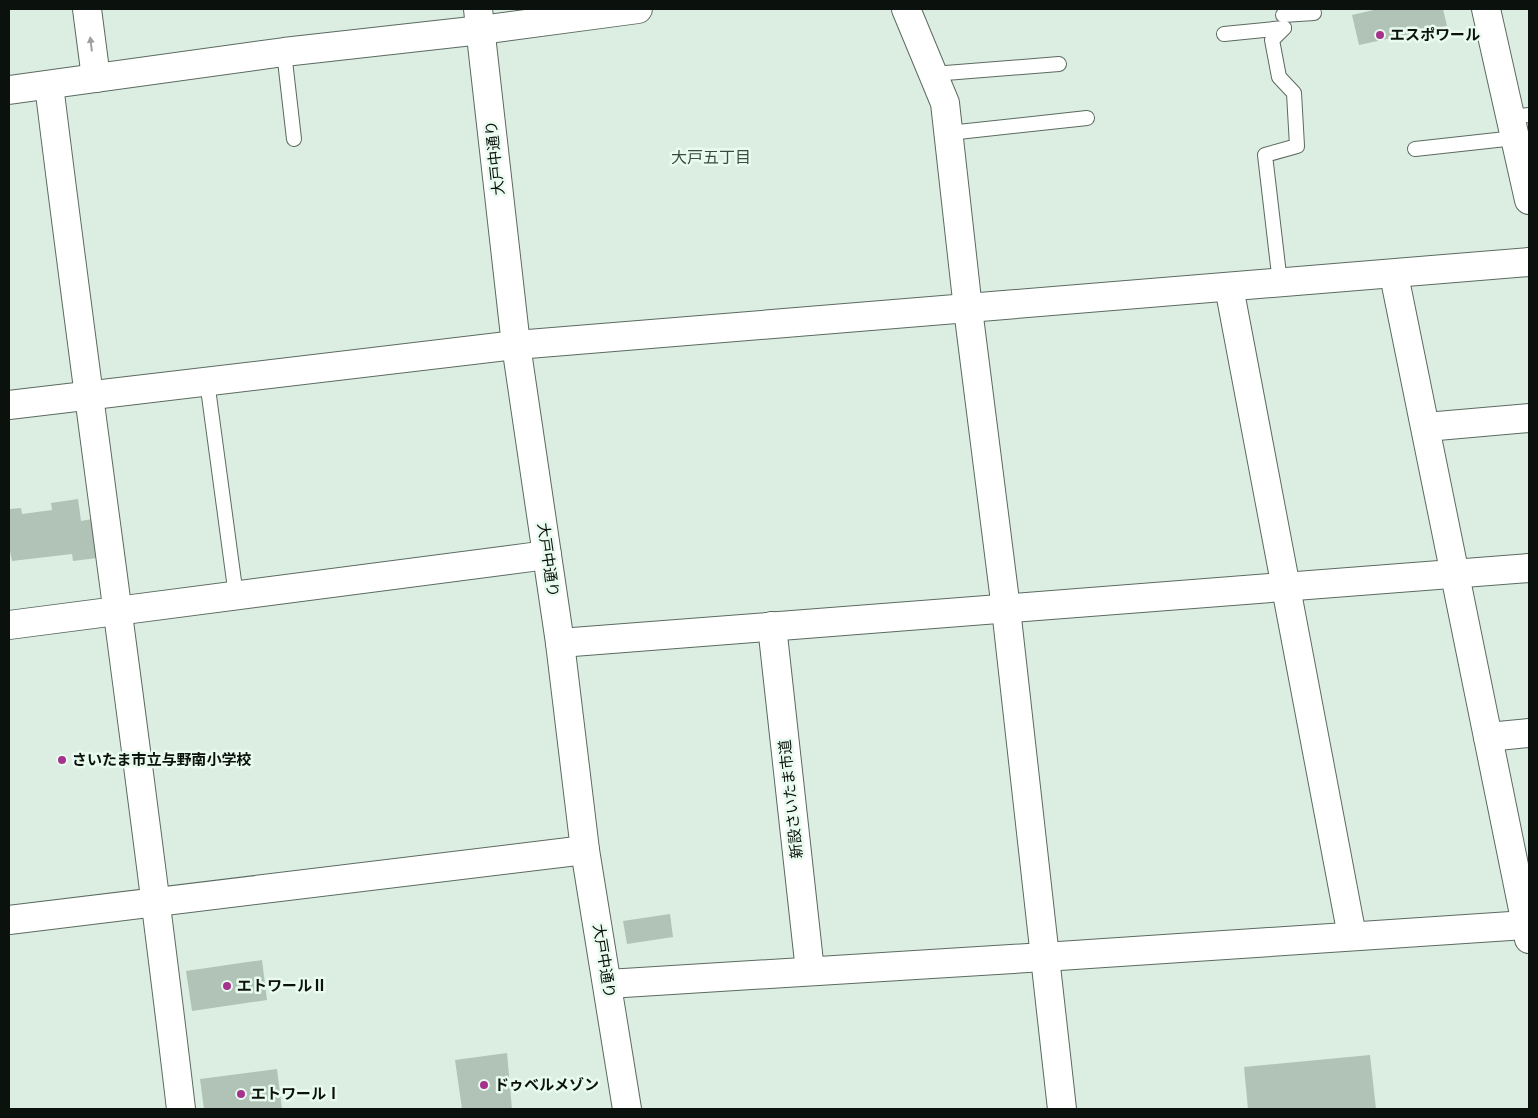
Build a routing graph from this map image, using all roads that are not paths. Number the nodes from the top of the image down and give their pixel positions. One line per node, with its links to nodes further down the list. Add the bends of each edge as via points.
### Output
1 (87, 9): 12 (street, one-way to 1)
2 (638, 9): 7 (street)
3 (906, 9): 11 (street)
4 (1486, 9): 16 (street)
5 (1314, 13): 6 (lane)
6 (1283, 17): 8 (lane); 23 (lane, via 1272,40 1279,76 1294,93 1296,146 1265,155)
7 (479, 19): 9 (street); 26 (street, 大戸中通り)
8 (1224, 34)
9 (284, 52): 12 (street); 18 (lane)
10 (1058, 64): 11 (lane)
11 (933, 74): 17 (street, via 945,103)
12 (96, 78): 13 (street)
13 (49, 85): 14 (street); 28 (street)
14 (9, 90)
15 (1087, 118): 17 (lane)
16 (1518, 123): 19 (lane); 20 (street)
17 (948, 133): 25 (street)
18 (294, 139)
19 (1415, 149)
20 (1529, 200)
21 (1529, 262): 22 (street)
22 (1394, 275): 23 (street); 31 (street)
23 (1280, 283): 24 (street)
24 (1228, 287): 25 (street); 35 (street)
25 (968, 309): 26 (street); 37 (street)
26 (516, 345): 27 (street); 32 (street, 大戸中通り)
27 (207, 381): 28 (street); 36 (lane)
28 (87, 396): 29 (street); 38 (street)
29 (9, 405)
30 (1529, 418): 31 (street)
31 (1426, 427): 34 (street)
32 (547, 555): 36 (street); 41 (street, 大戸中通り)
33 (1529, 568): 34 (street)
34 (1456, 574): 35 (street); 43 (street)
35 (1286, 587): 37 (street); 49 (street)
36 (236, 596): 38 (street)
37 (1006, 609): 40 (street); 50 (street)
38 (116, 612): 39 (street); 46 (street)
39 (9, 625)
40 (772, 626): 41 (street); 51 (street, 新設さいたま市道)
41 (560, 643): 44 (street, 大戸中通り)
42 (1529, 733): 43 (street)
43 (1488, 737): 45 (street)
44 (585, 850): 46 (street); 52 (street, 大戸中通り)
45 (1525, 893): 48 (street)
46 (156, 902): 47 (street); 53 (street)
47 (9, 920)
48 (1528, 932): 49 (street)
49 (1352, 936): 50 (street)
50 (1044, 958): 51 (street); 55 (street)
51 (810, 971): 52 (street)
52 (608, 984): 54 (street, 大戸中通り)
53 (181, 1109)
54 (627, 1109)
55 (1062, 1109)

